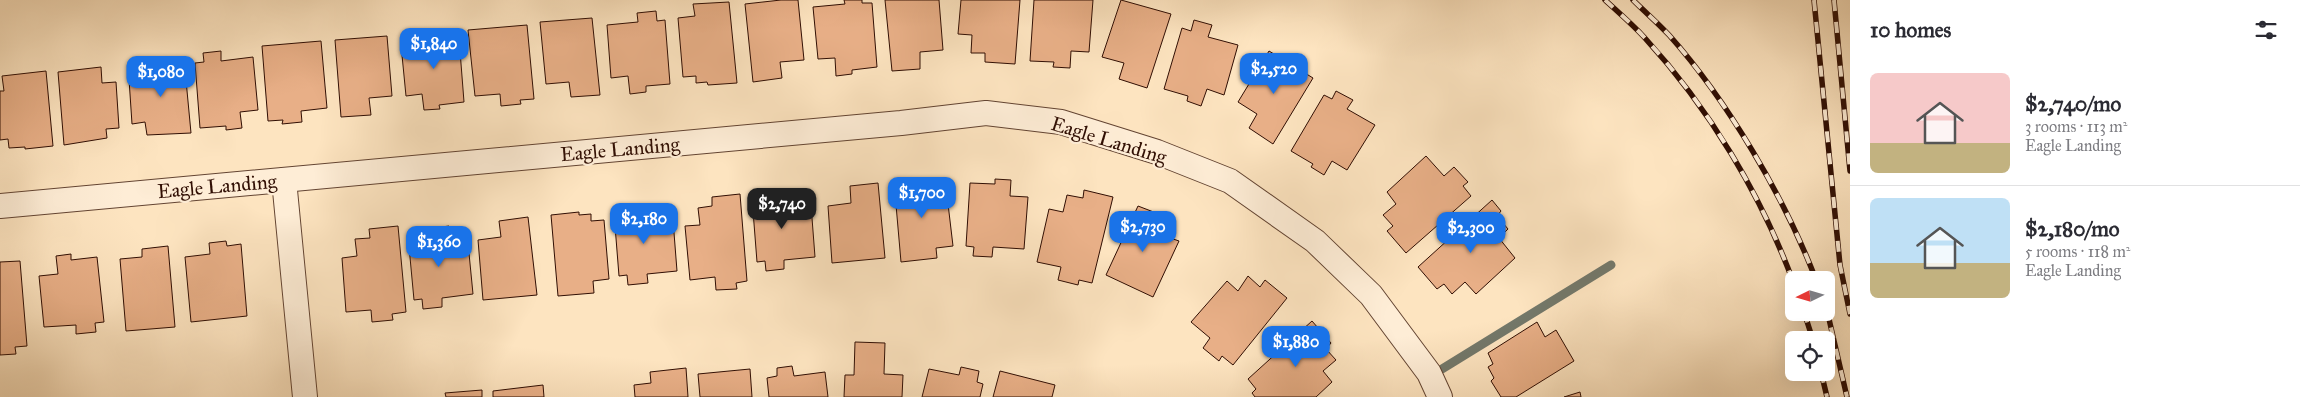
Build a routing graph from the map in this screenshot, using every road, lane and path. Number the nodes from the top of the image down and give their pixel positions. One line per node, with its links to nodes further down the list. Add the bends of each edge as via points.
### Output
1 (284, 180): 2 (street, Eagle Landing); 3 (street); 4 (street, Eagle Landing, via 986,113 1061,122 1157,152 1230,181 1315,241 1371,295 1429,373)
2 (0, 206)
3 (305, 397)
4 (1440, 397)

